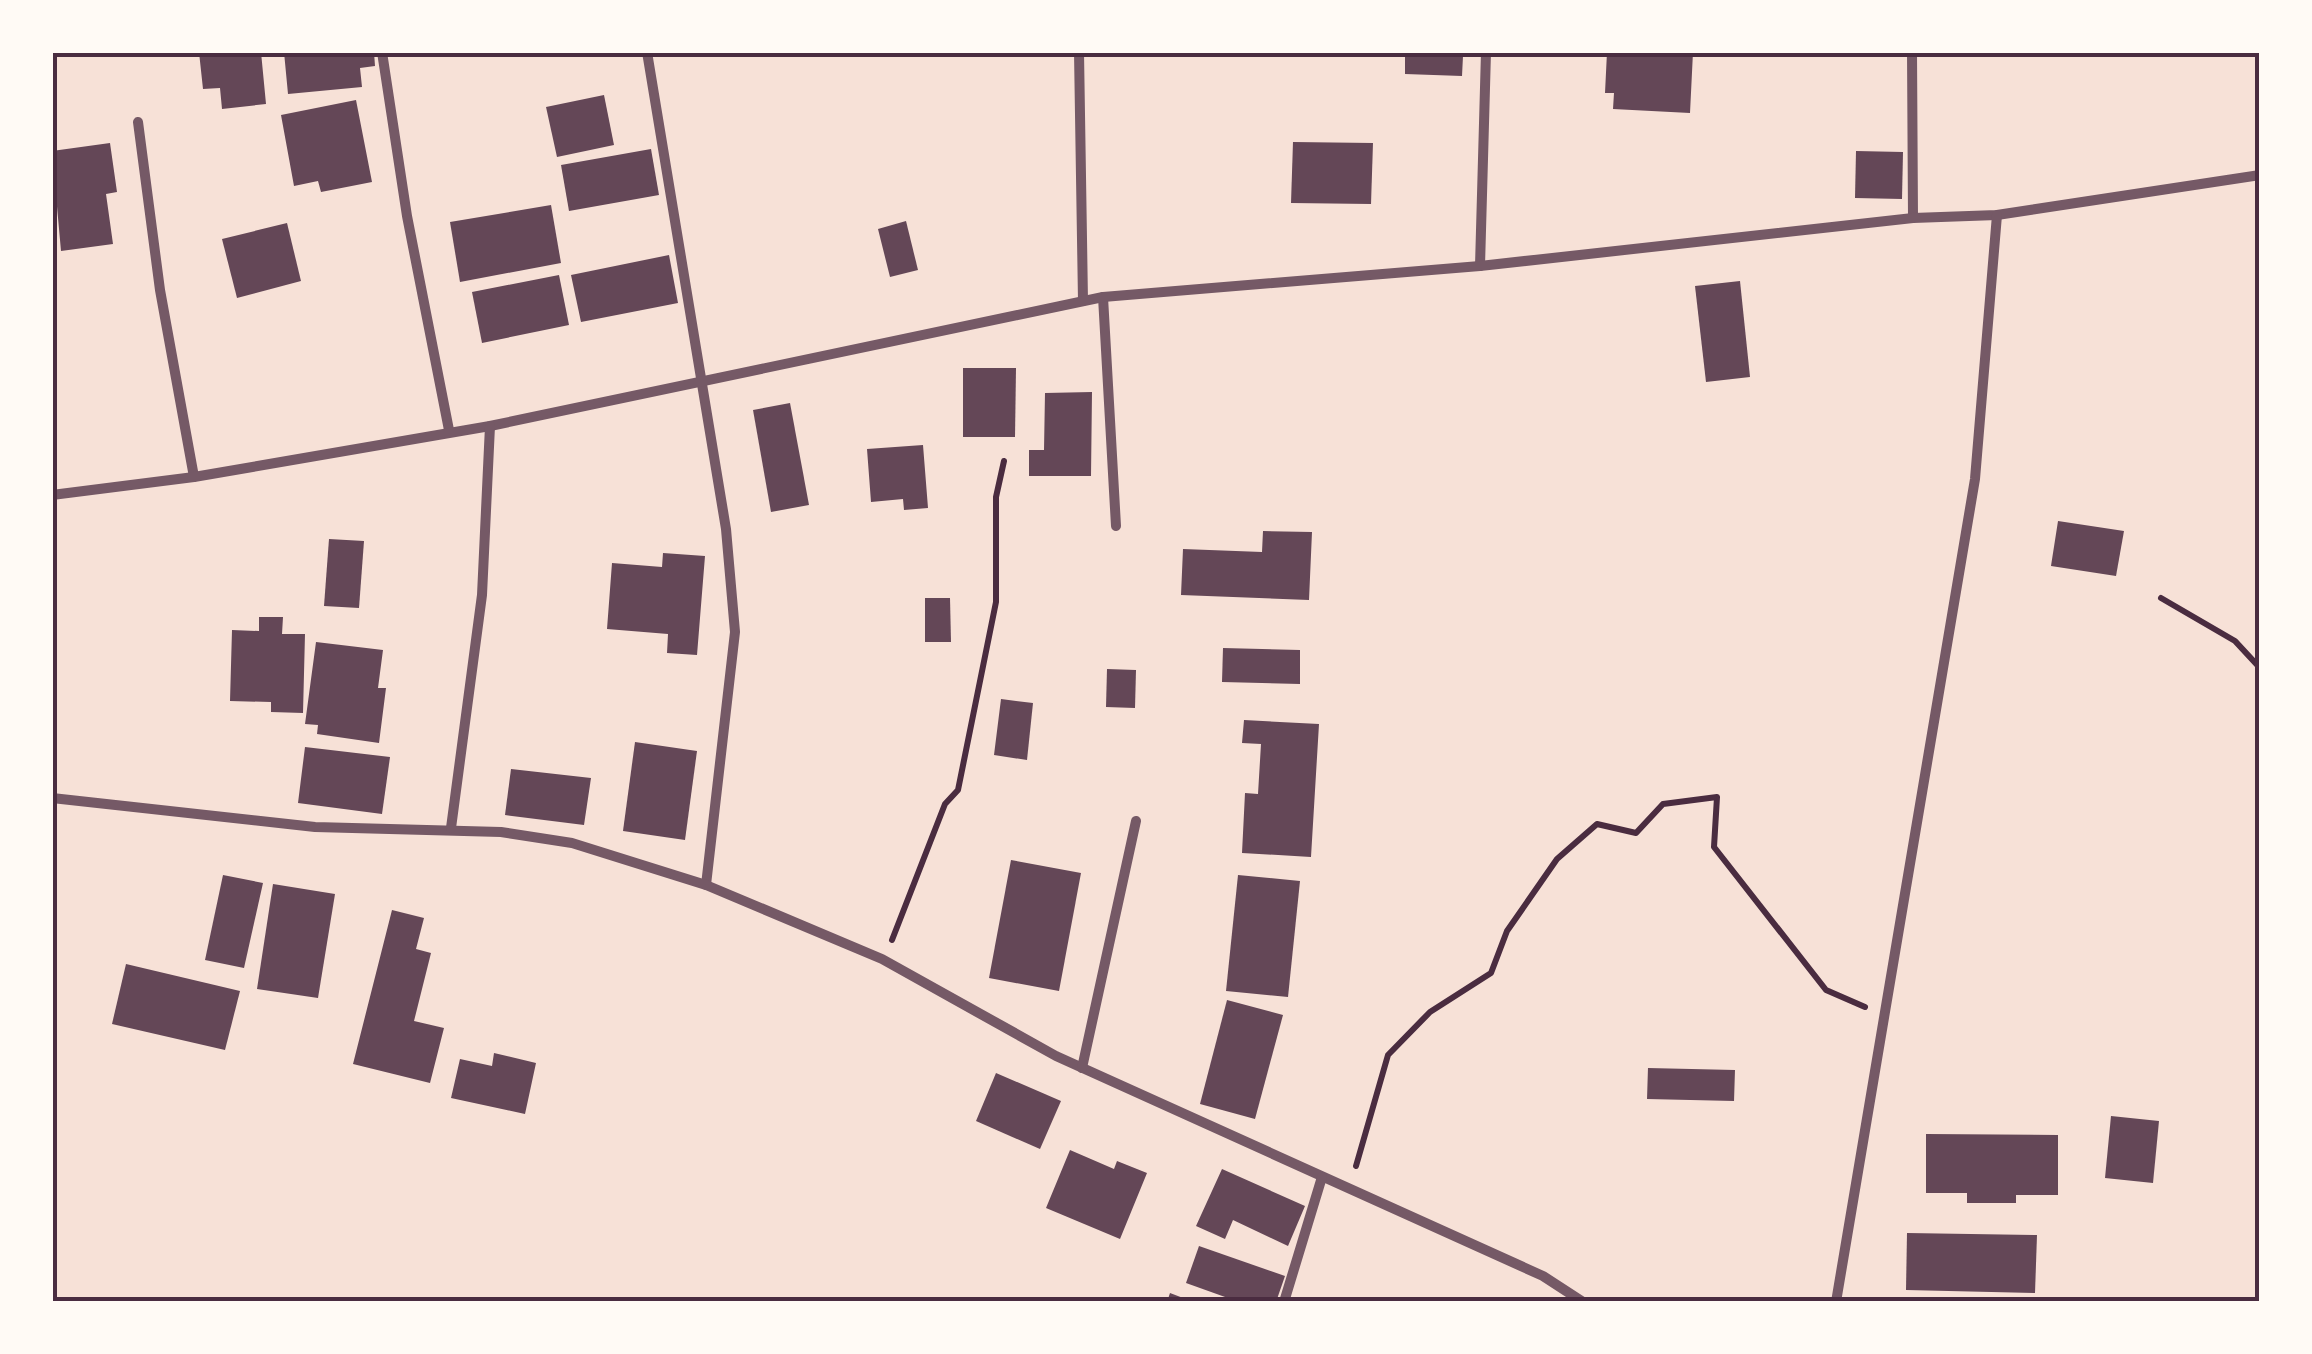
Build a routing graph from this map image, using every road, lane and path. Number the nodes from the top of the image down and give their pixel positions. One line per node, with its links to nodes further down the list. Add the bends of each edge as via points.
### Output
1 (382, 52): 15 (street)
2 (647, 52): 13 (street)
3 (1079, 52): 12 (street)
4 (1486, 52): 10 (street)
5 (1912, 52): 9 (street)
6 (138, 122): 17 (street)
7 (2260, 175): 8 (street)
8 (1997, 215): 9 (street); 27 (street, via 1974,479)
9 (1912, 218): 10 (street)
10 (1480, 266): 11 (street)
11 (1103, 297): 12 (street); 19 (street)
12 (1084, 301): 13 (street)
13 (702, 380): 14 (street); 25 (street, via 735,632)
14 (490, 426): 15 (street); 24 (street, via 482,595)
15 (450, 430): 17 (street)
16 (1004, 461): 26 (path, via 996,497 996,602 958,790 945,804)
17 (194, 476): 18 (street)
18 (52, 495)
19 (1116, 526)
20 (2162, 598): 21 (path, via 2235,641)
21 (2260, 668)
22 (52, 798): 24 (street, via 315,827)
23 (1136, 821): 28 (street)
24 (451, 828): 25 (street, via 572,843)
25 (706, 885): 26 (street)
26 (882, 959): 28 (street)
27 (1884, 1016): 29 (path, via 1826,990 1785,944 1714,847 1717,796 1664,804 1636,833 1597,824 1557,859 1507,931 1490,973 1430,1012 1388,1055); 33 (street)
28 (1082, 1068): 30 (street)
29 (1354, 1172)
30 (1322, 1176): 31 (street); 32 (street, via 1543,1276)
31 (1284, 1302)
32 (1583, 1302)
33 (1836, 1302)

